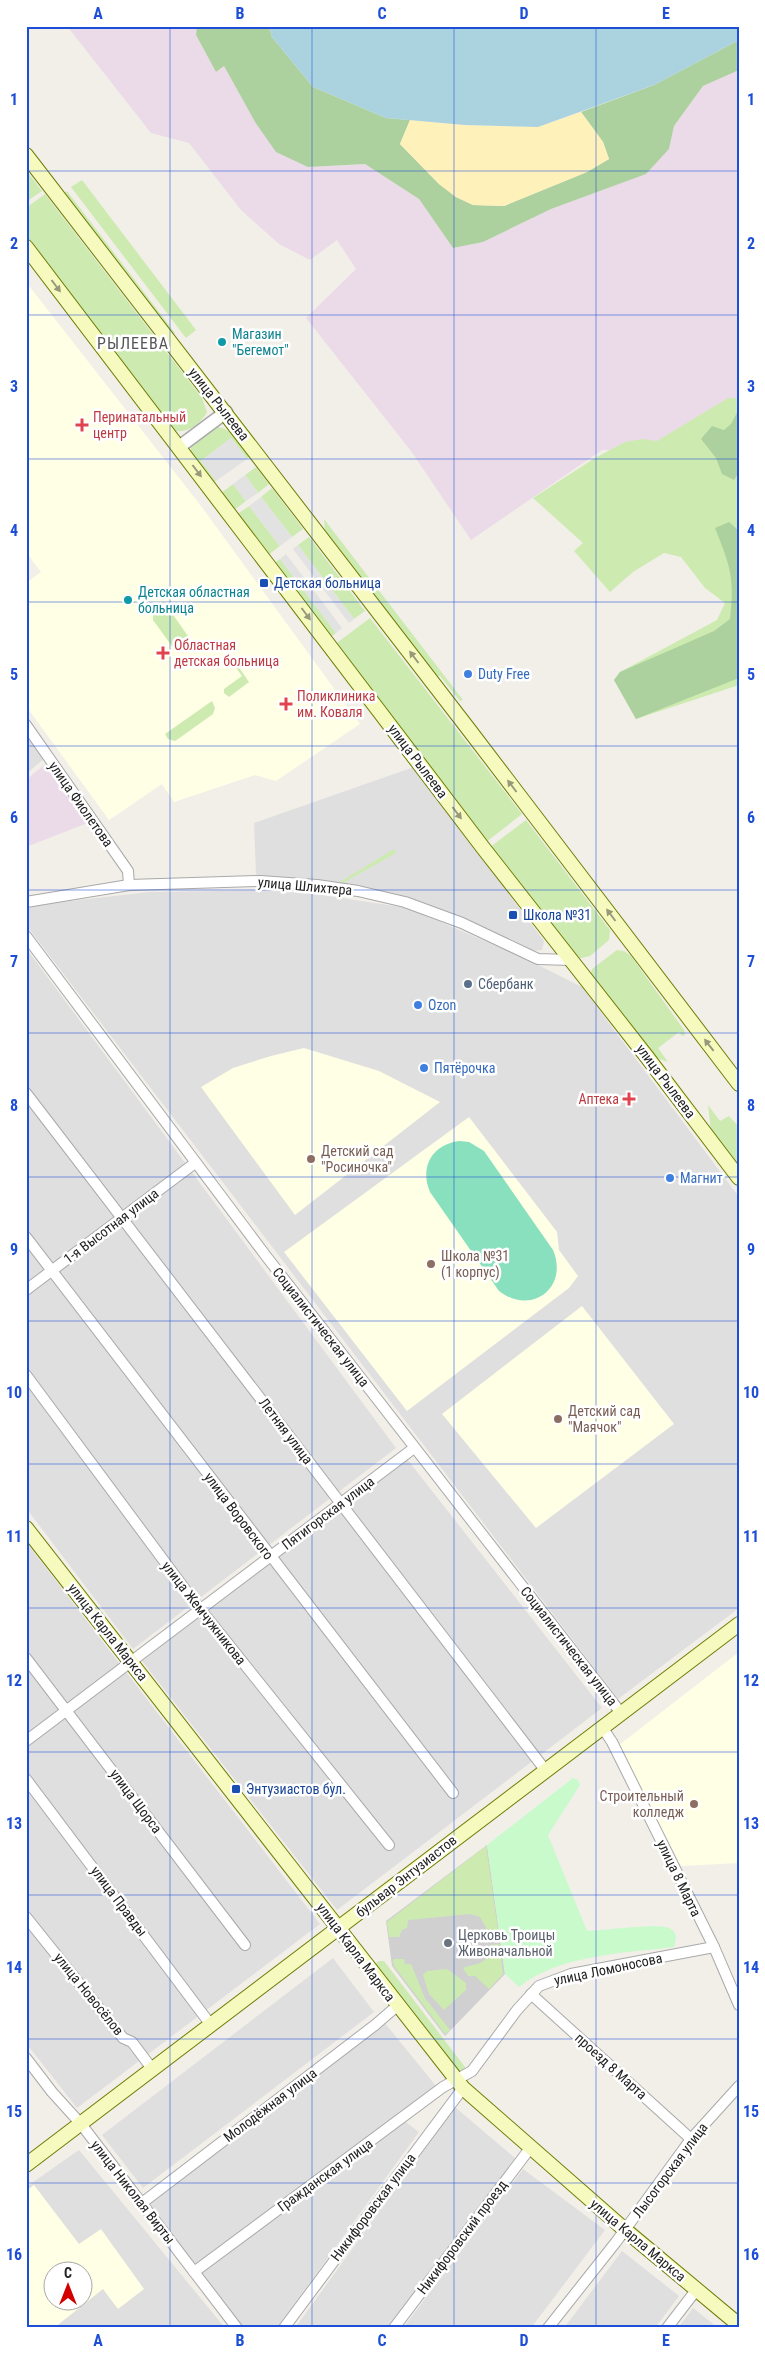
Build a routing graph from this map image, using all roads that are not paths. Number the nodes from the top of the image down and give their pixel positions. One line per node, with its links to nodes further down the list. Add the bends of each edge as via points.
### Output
1 (26, 155): 3 (main road, улица Рылеева)
2 (26, 247): 4 (main road, улица Рылеева, one-way to 4)
3 (226, 412): 4 (street); 10 (main road, улица Рылеева, one-way to 3)
4 (179, 447): 9 (main road, улица Рылеева, one-way to 9)
5 (26, 726): 6 (street, улица Фиолетова, via 128,871)
6 (129, 884): 7 (street, улица Шлихтера); 9 (street, улица Шлихтера, via 260,881 358,891 405,902 462,923 538,959)
7 (26, 902)
8 (26, 936): 12 (street, Социалистическая улица)
9 (571, 960): 13 (main road, улица Рылеева)
10 (739, 1084)
11 (26, 1093): 14 (street, Летняя улица)
12 (195, 1163): 14 (street, 1-я Высотная улица); 19 (street, Социалистическая улица)
13 (739, 1178)
14 (123, 1217): 16 (street, 1-я Высотная улица); 20 (street, Летняя улица)
15 (26, 1237): 16 (street, улица Воровского)
16 (52, 1271): 17 (street, 1-я Высотная улица); 22 (street, улица Воровского)
17 (26, 1290)
18 (26, 1375): 23 (street, улица Жемчужникова)
19 (414, 1448): 20 (street, Пятигорская улица); 28 (street, Социалистическая улица)
20 (341, 1504): 22 (street, Пятигорская улица); 31 (street, Летняя улица)
21 (26, 1528): 26 (main road, улица Карла Маркса)
22 (270, 1557): 23 (street, Пятигорская улица); 33 (street, улица Воровского)
23 (200, 1610): 26 (street, Пятигорская улица); 34 (street, улица Жемчужникова)
24 (739, 1624): 28 (main road, бульвар Энтузиастов)
25 (26, 1658): 27 (street, улица Щорса)
26 (132, 1662): 27 (street, Пятигорская улица); 36 (main road, улица Карла Маркса)
27 (68, 1710): 30 (street, Пятигорская улица); 37 (street, улица Щорса)
28 (621, 1713): 29 (main road, бульвар Энтузиастов)
29 (602, 1727): 31 (main road, бульвар Энтузиастов); 38 (street, улица 8 Марта)
30 (26, 1741)
31 (546, 1770): 36 (main road, бульвар Энтузиастов)
32 (26, 1779): 42 (street, улица Правды)
33 (453, 1793)
34 (390, 1845)
35 (26, 1917): 44 (street, улица Новосёлов, via 123,2038 132,2042)
36 (339, 1928): 41 (main road, улица Карла Маркса); 42 (main road, бульвар Энтузиастов)
37 (245, 1945)
38 (714, 1948): 39 (street, улица Ломоносова, via 571,1974 539,1986); 40 (street, улица 8 Марта)
39 (531, 1994): 45 (street, улица Ломоносова); 48 (street, проезд 8 Марта)
40 (739, 2004)
41 (397, 2006): 45 (main road, улица Карла Маркса); 51 (street, Молодёжная улица)
42 (211, 2025): 44 (main road, бульвар Энтузиастов)
43 (26, 2058): 47 (street, улица Николая Вирты)
44 (153, 2070): 47 (main road, бульвар Энтузиастов)
45 (460, 2084): 49 (main road, улица Карла Маркса); 53 (street, Гражданская улица, via 443,2087); 57 (street, Никифоровская улица)
46 (739, 2086): 48 (street, Лысогорская улица)
47 (82, 2124): 50 (main road, бульвар Энтузиастов); 51 (street, улица Николая Вирты)
48 (691, 2139): 52 (street, Лысогорская улица)
49 (531, 2147): 52 (main road, улица Карла Маркса); 58 (street, Никифоровский проезд)
50 (26, 2165)
51 (142, 2203): 53 (street, улица Николая Вирты)
52 (624, 2229): 54 (main road, улица Карла Маркса); 59 (street, Лысогорская улица)
53 (194, 2272): 56 (street, улица Николая Вирты)
54 (697, 2289): 55 (main road, улица Карла Маркса); 60 (street)
55 (739, 2325)
56 (237, 2328)
57 (284, 2328)
58 (394, 2328)
59 (548, 2328)
60 (668, 2328)

